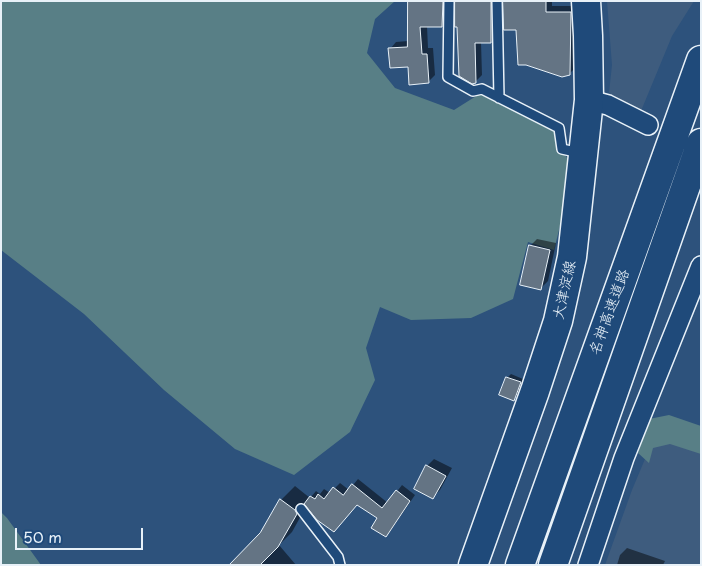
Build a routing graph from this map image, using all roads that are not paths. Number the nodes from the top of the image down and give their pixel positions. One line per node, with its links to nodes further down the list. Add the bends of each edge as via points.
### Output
1 (449, 1): 5 (lane, via 448,78 473,91 482,89)
2 (497, 1): 5 (lane)
3 (586, 1): 6 (main road, 大津淀線)
4 (701, 60): 14 (main road, 名神高速道路)
5 (499, 98): 9 (lane, via 559,128 562,149)
6 (589, 100): 7 (street); 9 (main road, 大津淀線)
7 (648, 125)
8 (701, 143): 15 (main road, 名神高速道路)
9 (582, 153): 13 (main road, 大津淀線, via 572,257 558,321)
10 (701, 266): 16 (street, via 624,458)
11 (301, 508): 12 (lane, via 338,557)
12 (340, 565)
13 (473, 565)
14 (520, 565)
15 (553, 565)
16 (588, 565)

